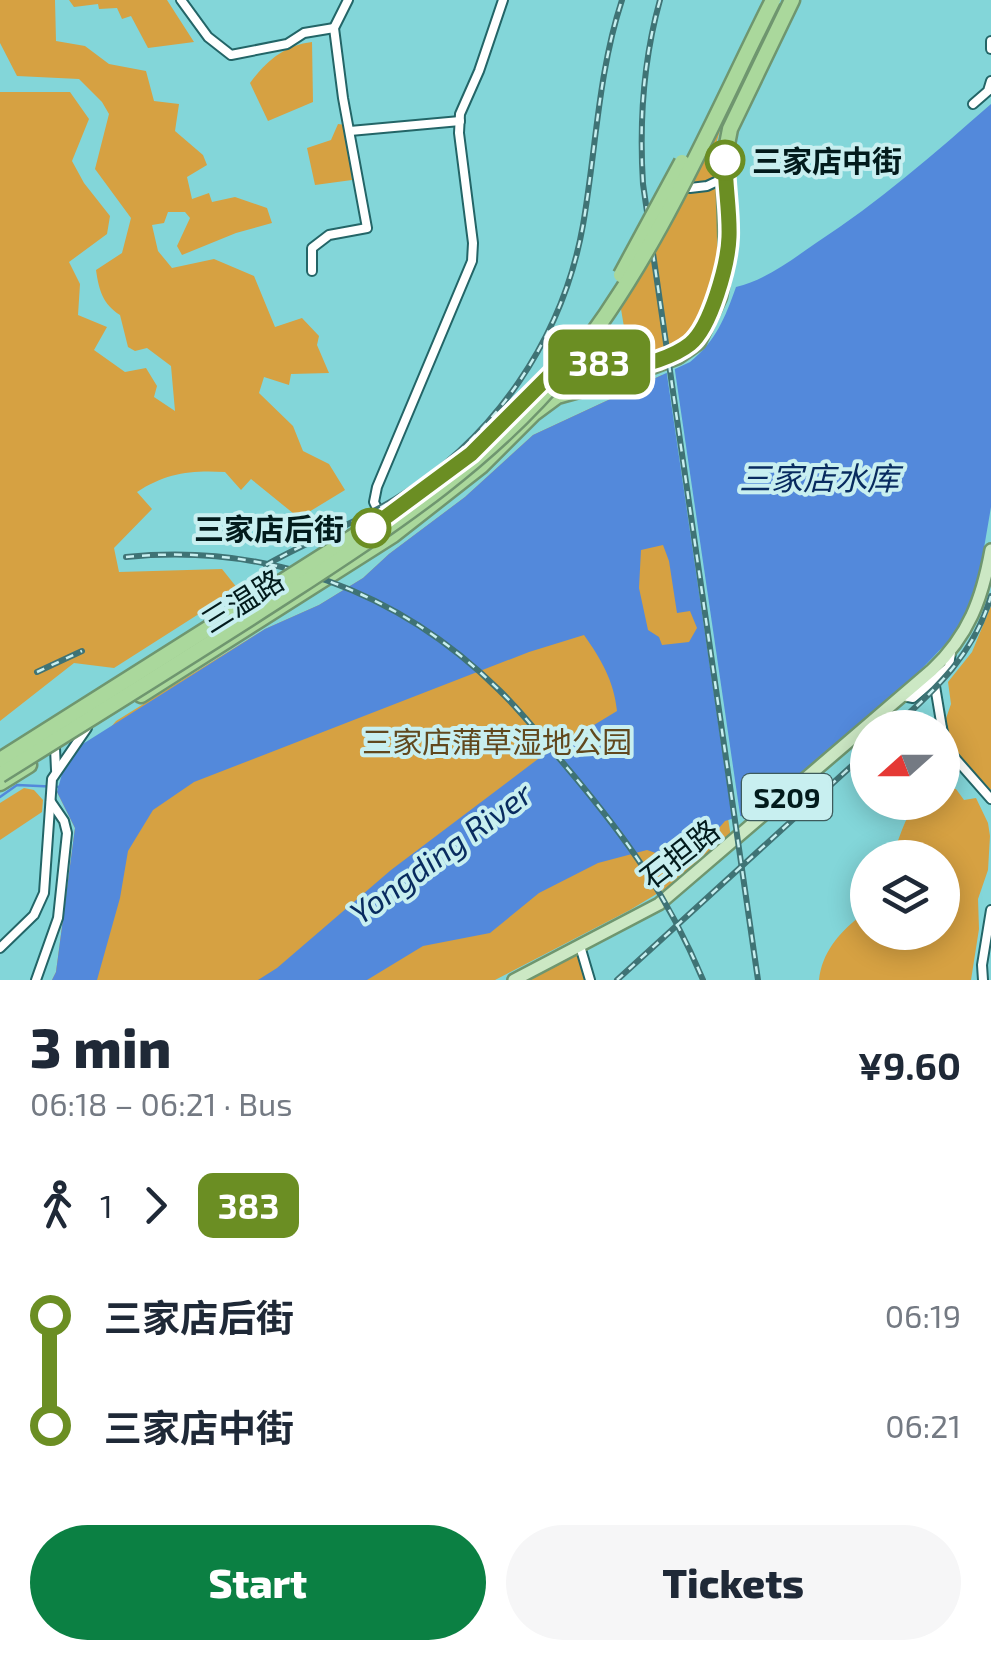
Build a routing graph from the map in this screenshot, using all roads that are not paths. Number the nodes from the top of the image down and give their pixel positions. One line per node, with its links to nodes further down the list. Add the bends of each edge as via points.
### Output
1 (181, 0): 7 (street, via 208,38 230,55)
2 (348, 0): 7 (street)
3 (503, 0): 10 (street)
4 (762, 0): 16 (highway, bridge, via 625,268)
5 (773, 0): 31 (highway, bridge, via 633,274 570,364 513,427 410,514)
6 (792, 0): 12 (highway, 三温路, via 733,120)
7 (334, 28): 11 (street)
8 (991, 81): 9 (street)
9 (974, 104)
10 (460, 121): 11 (street); 18 (street, via 472,262 377,487 375,508)
11 (350, 131): 14 (street, via 367,228 329,235 312,248)
12 (724, 178): 13 (street); 15 (highway, 三温路)
13 (690, 188)
14 (312, 271)
15 (724, 275): 16 (highway, 三温路, via 688,346 634,366 564,364); 19 (highway, 三温路, via 706,329 689,350 557,396)
16 (538, 386): 17 (highway, 三温路)
17 (440, 479): 18 (highway, 三温路); 21 (highway, bridge)
18 (383, 520): 19 (street); 21 (highway, 三温路)
19 (392, 535): 26 (highway, 三温路)
20 (991, 550): 22 (main road, 石担路 / S209, via 975,614)
21 (192, 641): 28 (highway, 三温路, bridge)
22 (951, 652): 23 (street, via 949,667); 24 (main road, 石担路 / S209)
23 (934, 680): 24 (street, via 914,698); 25 (street)
24 (904, 696): 36 (main road, 石担路 / S209, via 659,904)
25 (939, 710)
26 (87, 728): 27 (highway, 三温路); 30 (street)
27 (55, 748): 30 (street); 32 (highway, 三温路)
28 (0, 761)
29 (960, 764): 34 (street)
30 (54, 774): 33 (street)
31 (0, 775)
32 (0, 783)
33 (49, 795): 37 (street, via 44,893 34,915); 38 (street, via 67,834 58,918)
34 (991, 799)
35 (991, 910): 41 (street)
36 (580, 946): 39 (main road, 石担路 / S209); 40 (street)
37 (0, 948)
38 (36, 980)
39 (514, 980)
40 (590, 980)
41 (983, 980)

